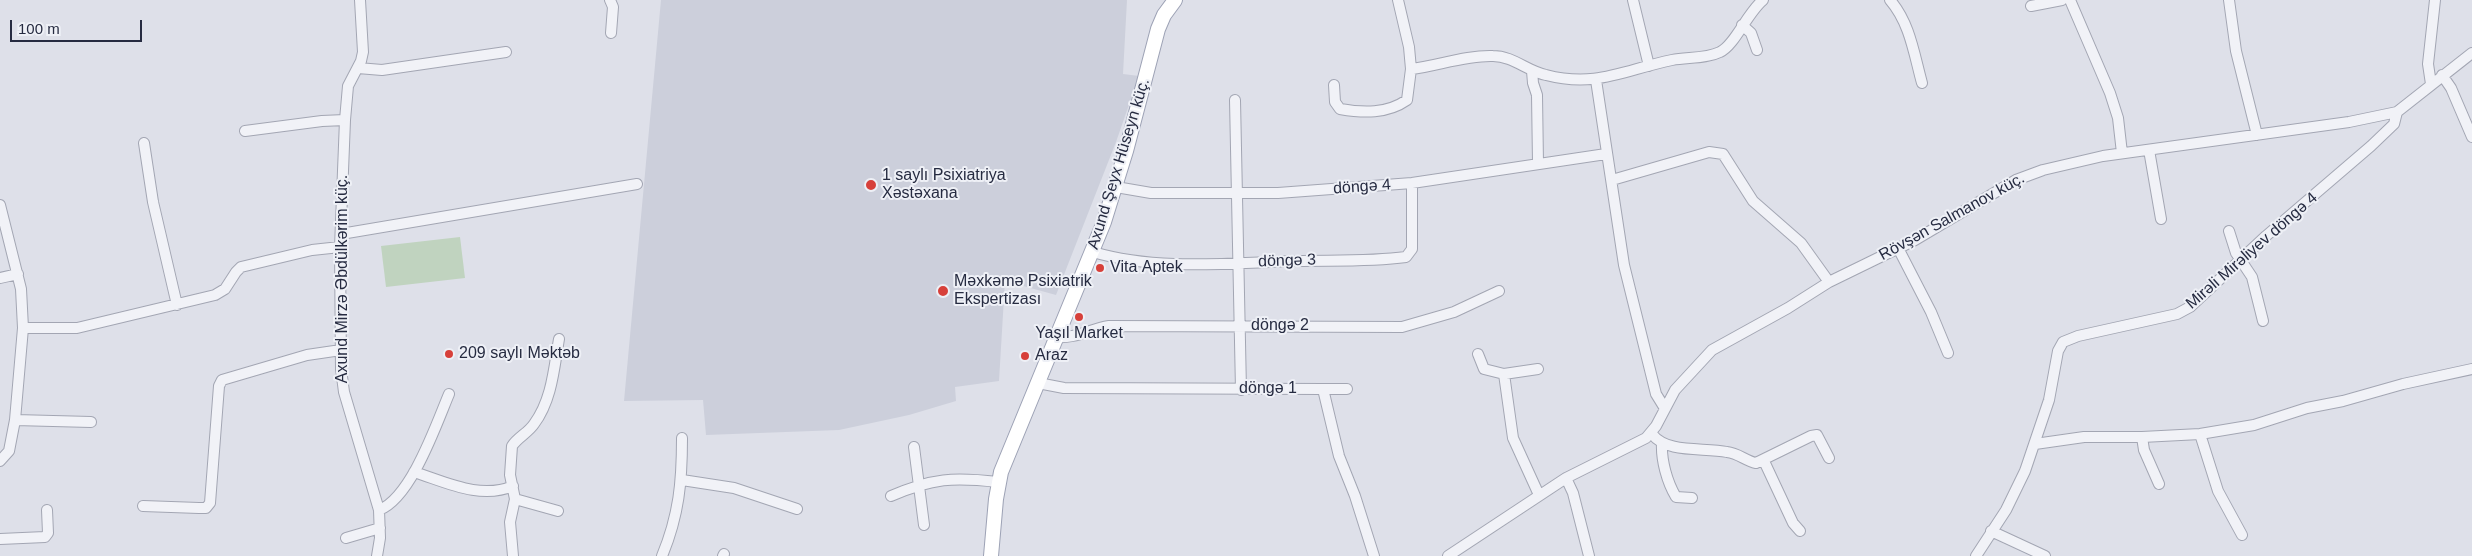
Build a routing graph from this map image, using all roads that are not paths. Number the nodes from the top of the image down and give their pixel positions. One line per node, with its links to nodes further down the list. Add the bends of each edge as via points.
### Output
1 (360, 0): 19 (street, Axund Mirzə Əbdülkərim küç., via 363,42)
2 (610, 0): 14 (street)
3 (1175, 0): 41 (main road, Axund Şeyx Hüseyn küç., via 1158,28)
4 (1398, 0): 20 (street, via 1409,47)
5 (1633, 0): 18 (street)
6 (1763, 0): 13 (street)
7 (1890, 0): 24 (street, via 1900,11 1908,30)
8 (2062, 0): 12 (street)
9 (2070, 0): 36 (street, via 2110,93 2118,118)
10 (2229, 0): 31 (street, via 2236,50)
11 (2435, 0): 25 (street, via 2428,64)
12 (2031, 6)
13 (1742, 25): 15 (street, via 1751,32); 18 (street, via 1721,52)
14 (611, 33)
15 (1757, 50)
16 (506, 52): 19 (street, via 382,70)
17 (2472, 53): 22 (street, Rövşən Salmanov küç.)
18 (1649, 66): 23 (street)
19 (358, 68): 29 (street, Axund Mirzə Əbdülkərim küç., via 348,86)
20 (1410, 69): 21 (street, via 1492,56 1513,60); 26 (street, via 1407,100 1384,110 1366,113 1340,109 1335,102)
21 (1532, 71): 23 (street, via 1563,78); 37 (street, via 1537,95)
22 (2442, 75): 25 (street, Rövşən Salmanov küç.); 32 (street)
23 (1596, 80): 35 (street)
24 (1922, 83)
25 (2431, 84): 28 (street, Rövşən Salmanov küç.)
26 (1334, 85)
27 (1235, 100): 42 (street)
28 (2396, 112): 31 (street, Rövşən Salmanov küç.); 50 (street, Mirəli Mirəliyev döngə 4, via 2394,124 2371,146)
29 (345, 120): 30 (street, via 322,120); 46 (street, Axund Mirzə Əbdülkərim küç.)
30 (245, 131)
31 (2257, 135): 34 (street, Rövşən Salmanov küç.)
32 (2472, 137)
33 (144, 143): 56 (street, via 153,202)
34 (2149, 150): 36 (street, Rövşən Salmanov küç.); 44 (street)
35 (1606, 154): 37 (street, döngə 4); 38 (street)
36 (2122, 154): 48 (street, Rövşən Salmanov küç., via 2029,174)
37 (1538, 163): 39 (street, döngə 4)
38 (1612, 180): 54 (street, via 1709,152 1722,154 1753,201 1801,243); 73 (street, via 1624,265 1656,394)
39 (1412, 183): 42 (street, döngə 4); 51 (street, döngə 3, via 1412,250 1406,257)
40 (637, 184): 46 (street)
41 (1116, 187): 42 (street, döngə 4, via 1151,193); 49 (main road, Axund Şeyx Hüseyn küç.)
42 (1236, 195): 51 (street)
43 (0, 205): 52 (street)
44 (2161, 219)
45 (2229, 231): 50 (street)
46 (341, 234): 47 (street, Axund Mirzə Əbdülkərim küç.)
47 (340, 247): 56 (street, via 312,250 241,267 225,289 216,295); 62 (street, Axund Mirzə Əbdülkərim küç.)
48 (1898, 248): 54 (street, Rövşən Salmanov küç.); 63 (street)
49 (1093, 252): 51 (street, döngə 3, via 1144,263); 60 (main road, Axund Şeyx Hüseyn küç.)
50 (2241, 259): 57 (street, via 2257,290); 81 (street, Mirəli Mirəliyev döngə 4, via 2200,300 2183,312 2063,342)
51 (1238, 263): 58 (street)
52 (18, 274): 53 (street); 59 (street)
53 (0, 278)
54 (1829, 282): 73 (street, Rövşən Salmanov küç., via 1712,350 1675,390)
55 (1499, 290): 58 (street, döngə 2, via 1454,312 1402,327)
56 (177, 305): 59 (street, via 77,328)
57 (2263, 321)
58 (1239, 326): 60 (street, döngə 2, via 1109,326 1073,337); 71 (street)
59 (23, 328): 74 (street)
60 (1056, 337): 68 (main road, Axund Şeyx Hüseyn küç.)
61 (559, 339): 92 (street, via 550,392 543,409 530,430 512,446 510,476)
62 (341, 350): 97 (street, via 307,354 222,380 210,503 206,508); 100 (street, Axund Mirzə Əbdülkərim küç., via 344,392)
63 (1948, 353)
64 (1478, 354): 67 (street, via 1484,369)
65 (1538, 368): 67 (street)
66 (2472, 369): 77 (street, via 2307,408 2268,422)
67 (1504, 374): 93 (street, via 1513,438)
68 (1038, 384): 71 (street, döngə 1, via 1064,388); 89 (main road, Axund Şeyx Hüseyn küç.)
69 (1323, 389): 70 (street, döngə 1); 71 (street, döngə 1); 113 (street, via 1338,456)
70 (1347, 389)
71 (1241, 390)
72 (449, 394): 86 (street)
73 (1664, 407): 76 (street, Rövşən Salmanov küç.)
74 (15, 420): 75 (street); 84 (street, via 9,450)
75 (91, 422)
76 (1652, 434): 80 (street); 87 (street)
77 (2200, 434): 78 (street); 106 (street, via 2218,490)
78 (2142, 437): 81 (street, via 2084,437); 91 (street, via 2144,450)
79 (682, 438): 88 (street)
80 (1662, 443): 85 (street, via 1727,452 1756,463); 95 (street, via 1663,461 1676,497)
81 (2035, 444): 105 (street, Mirəli Mirəliyev döngə 4, via 2010,502)
82 (914, 447): 90 (street)
83 (1829, 458): 85 (street, via 1817,435)
84 (0, 461)
85 (1764, 461): 104 (street, via 1793,523)
86 (414, 472): 92 (street, via 491,493); 100 (street, via 392,503)
87 (1566, 478): 93 (street); 115 (street)
88 (682, 480): 98 (street, via 734,488); 111 (street, via 672,531)
89 (998, 482): 90 (street, via 951,478); 112 (main road, Axund Şeyx Hüseyn küç.)
90 (920, 484): 94 (street); 102 (street)
91 (2159, 484)
92 (513, 486): 96 (street)
93 (1539, 495): 114 (street)
94 (891, 496)
95 (1692, 498)
96 (515, 499): 101 (street); 110 (street, via 510,522)
97 (143, 506)
98 (797, 509)
99 (47, 510): 108 (street, via 48,533 45,537)
100 (379, 510): 103 (street, Axund Mirzə Əbdülkərim küç.)
101 (558, 511)
102 (924, 525)
103 (380, 528): 107 (street); 109 (street, Axund Mirzə Əbdülkərim küç.)
104 (1800, 531)
105 (1991, 531): 116 (street, Mirəli Mirəliyev döngə 4); 117 (street)
106 (2242, 535)
107 (346, 538)
108 (0, 539)
109 (377, 556)
110 (513, 556)
111 (662, 556)
112 (990, 556)
113 (1374, 556)
114 (1448, 556)
115 (1589, 556)
116 (1976, 556)
117 (2045, 556)

